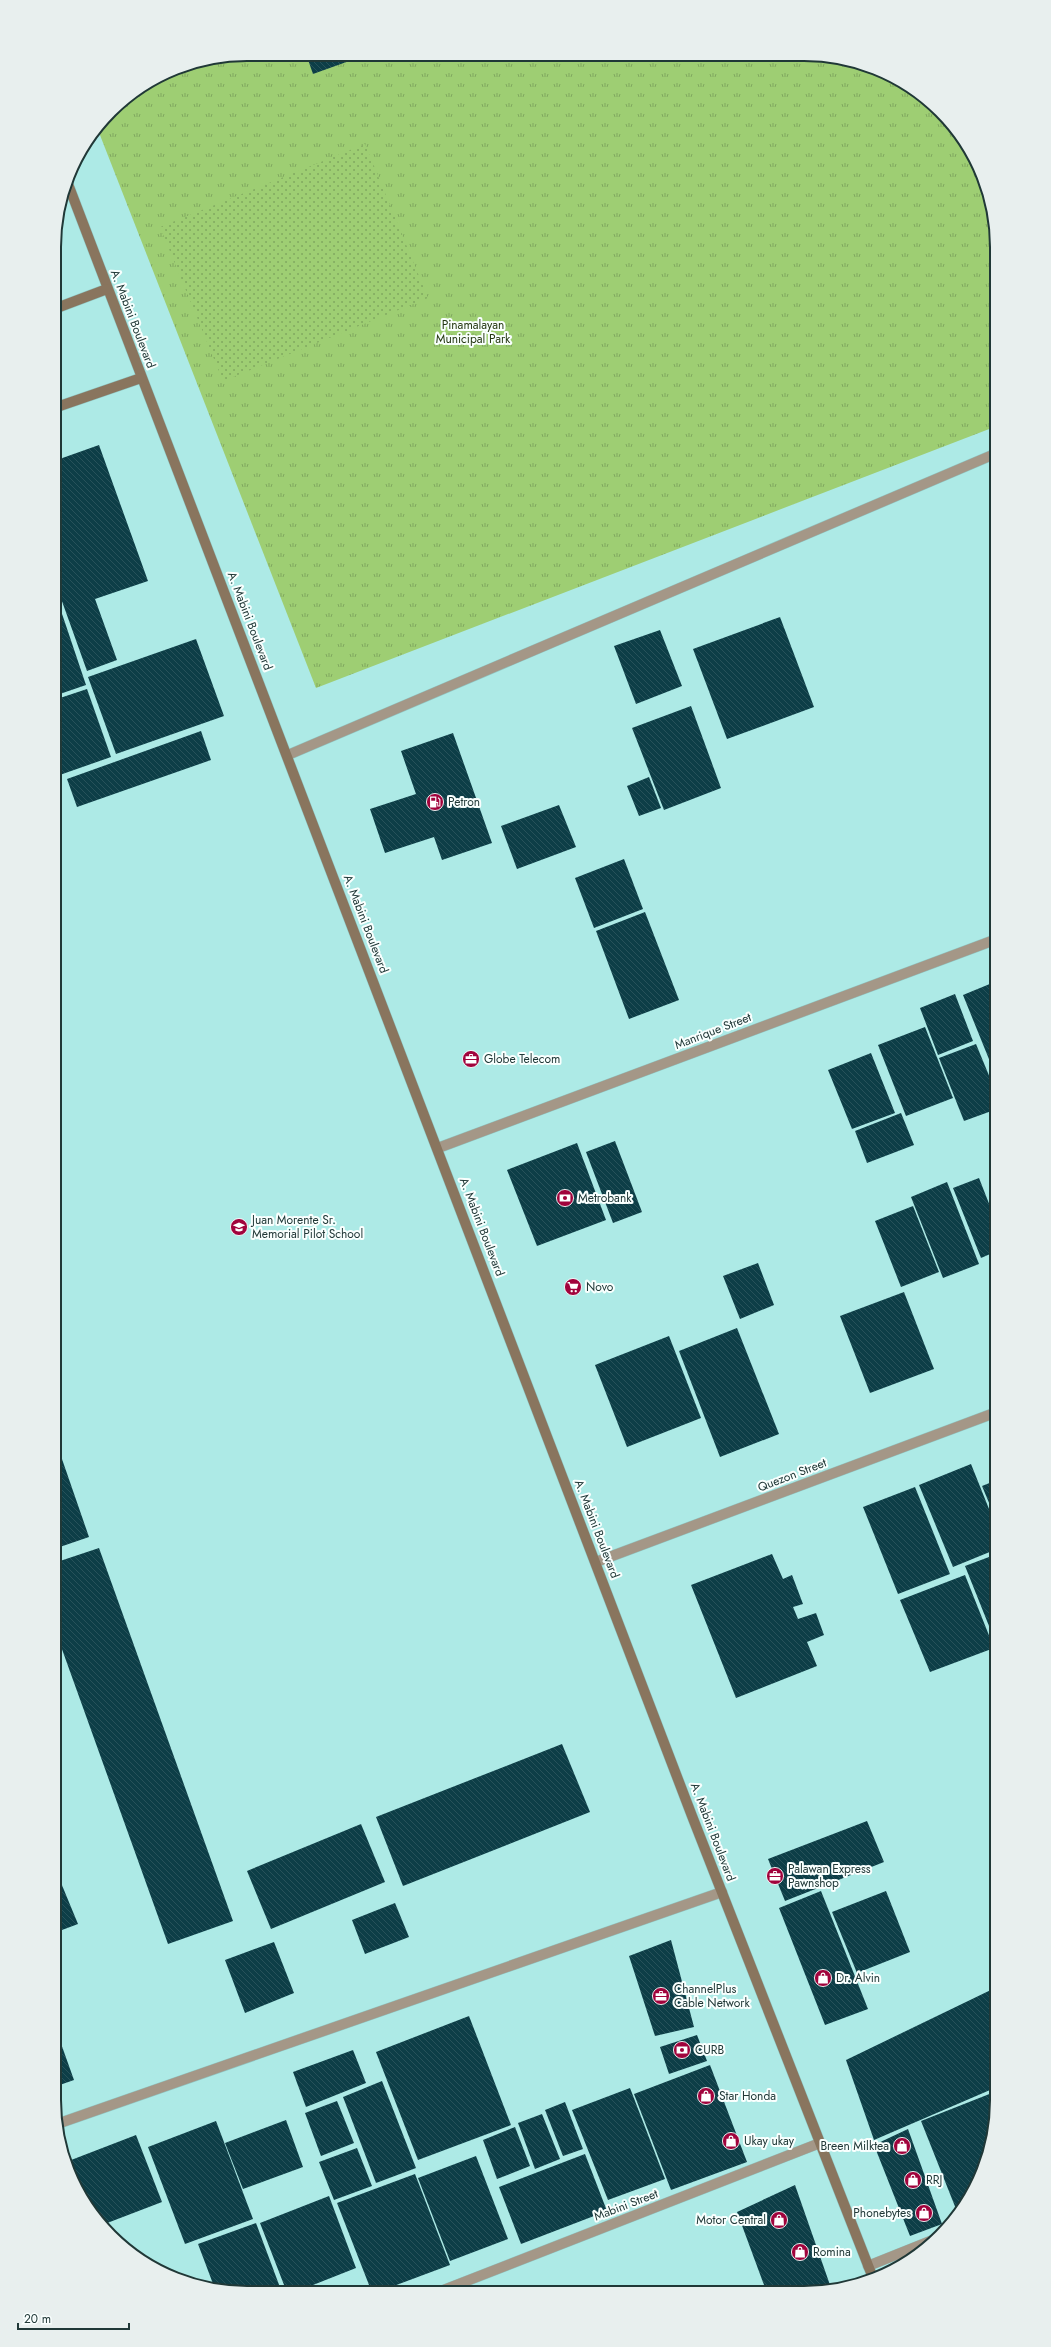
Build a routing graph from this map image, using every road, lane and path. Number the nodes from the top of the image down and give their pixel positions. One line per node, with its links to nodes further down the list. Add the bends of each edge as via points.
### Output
1 (70, 190): 2 (street, A. Mabini Boulevard)
2 (107, 289): 3 (street); 4 (street, A. Mabini Boulevard)
3 (61, 306)
4 (141, 378): 5 (street); 7 (street, A. Mabini Boulevard)
5 (61, 406)
6 (990, 456): 7 (street)
7 (288, 755): 9 (street, A. Mabini Boulevard)
8 (990, 942): 9 (street, Manrique Street)
9 (438, 1148): 11 (street, A. Mabini Boulevard)
10 (990, 1415): 11 (street, Quezon Street)
11 (596, 1562): 12 (street, A. Mabini Boulevard)
12 (722, 1892): 13 (street); 14 (street, A. Mabini Boulevard)
13 (63, 2122)
14 (820, 2144): 16 (street, A. Mabini Boulevard); 18 (street, Mabini Street)
15 (921, 2245): 16 (street)
16 (868, 2266): 17 (street, A. Mabini Boulevard)
17 (871, 2273)
18 (454, 2286)

